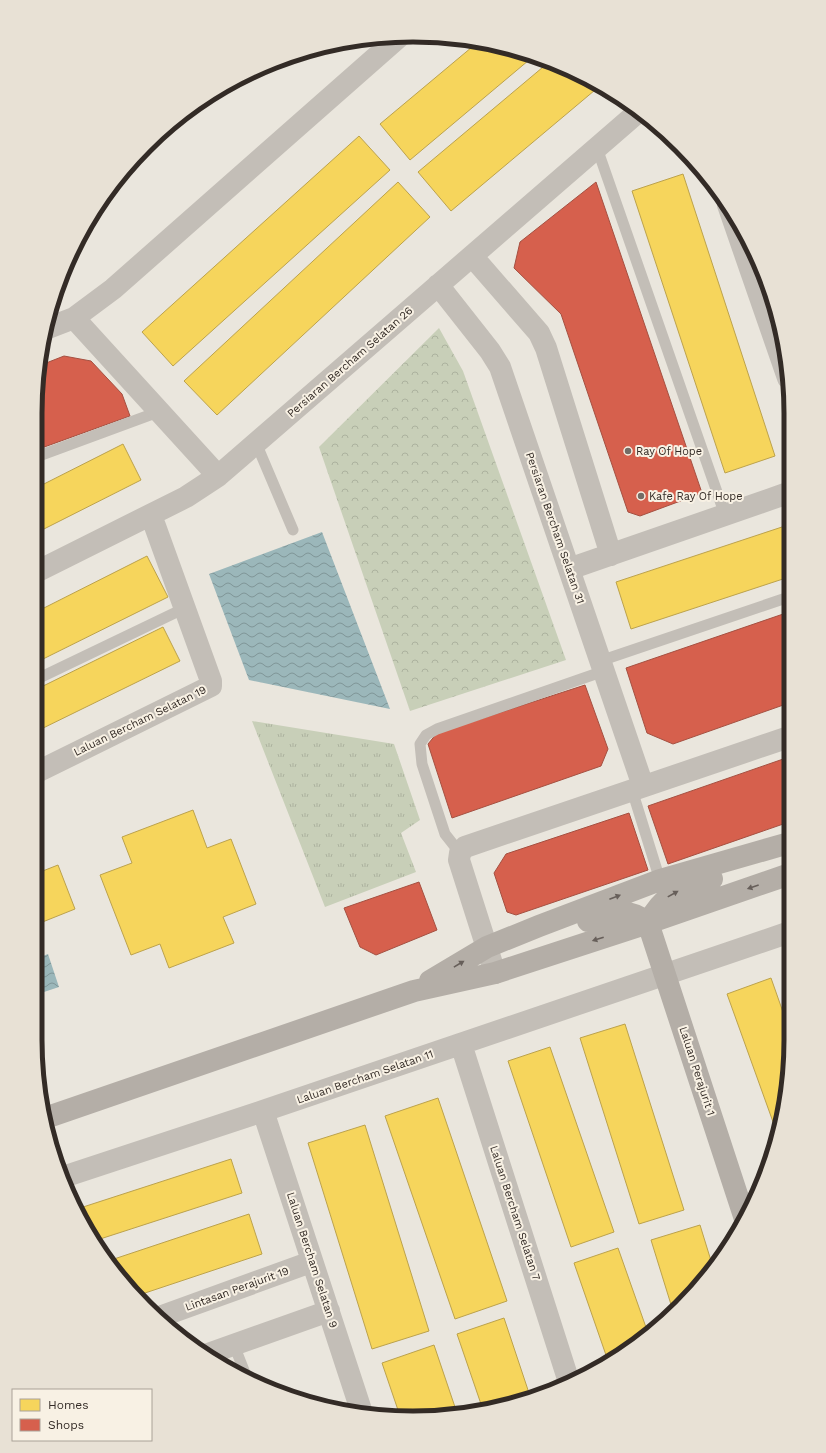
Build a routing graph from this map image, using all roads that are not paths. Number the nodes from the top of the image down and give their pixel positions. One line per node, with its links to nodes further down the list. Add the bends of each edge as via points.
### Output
1 (392, 43): 8 (street, via 113,289)
2 (634, 115): 3 (street, Persiaran Bercham Selatan 26)
3 (597, 148): 4 (street, Persiaran Bercham Selatan 26); 16 (lane)
4 (472, 256): 6 (street, Persiaran Bercham Selatan 26); 18 (street, via 539,333 546,348)
5 (749, 256): 7 (street)
6 (438, 285): 11 (street, Persiaran Bercham Selatan 26); 20 (street, Persiaran Bercham Selatan 31, via 500,367)
7 (765, 299)
8 (74, 318): 9 (street); 10 (street)
9 (53, 326)
10 (158, 412): 12 (lane); 13 (street)
11 (256, 442): 13 (street, Persiaran Bercham Selatan 26); 17 (lane)
12 (42, 455)
13 (218, 476): 15 (street, Persiaran Bercham Selatan 26, via 186,497)
14 (784, 494): 16 (street)
15 (151, 515): 19 (street, Persiaran Bercham Selatan 26); 22 (street, Laluan Bercham Selatan 19)
16 (725, 515): 18 (street)
17 (293, 530)
18 (611, 555): 20 (street)
19 (42, 569)
20 (569, 569): 23 (street, Persiaran Bercham Selatan 31)
21 (784, 599): 23 (lane)
22 (185, 608): 24 (lane); 26 (street, Laluan Bercham Selatan 19, via 211,686)
23 (602, 666): 27 (street, Persiaran Bercham Selatan 31); 30 (lane, via 426,735 420,744 422,764 445,834)
24 (42, 677)
25 (784, 738): 27 (street)
26 (42, 770)
27 (637, 788): 30 (street, via 465,847); 32 (lane, Persiaran Bercham Selatan 31)
28 (784, 845): 32 (street)
29 (784, 845): 33 (street, one-way to 29, via 656,909 672,893 753,865)
30 (460, 853): 36 (street, via 459,860)
31 (784, 876): 33 (street, one-way to 33)
32 (660, 880): 34 (street, one-way to 32)
33 (648, 923): 34 (street, via 638,915 625,913 572,926); 37 (street, one-way to 37); 38 (street, Laluan Perajurit 1)
34 (539, 926): 36 (street)
35 (784, 934): 38 (street, Laluan Bercham Selatan 11)
36 (487, 947): 37 (street); 39 (street, one-way to 36)
37 (496, 972): 39 (street)
38 (666, 974): 40 (street, Laluan Bercham Selatan 11); 44 (street, Laluan Perajurit 1)
39 (414, 991): 42 (street)
40 (461, 1044): 41 (street, Laluan Bercham Selatan 11); 51 (street, Laluan Bercham Selatan 7)
41 (262, 1111): 43 (street, Laluan Bercham Selatan 11); 45 (street, Laluan Bercham Selatan 9)
42 (50, 1116)
43 (68, 1175)
44 (742, 1211)
45 (311, 1262): 46 (street, Laluan Bercham Selatan 9); 47 (street, Lintasan Perajurit 19)
46 (329, 1311): 48 (street); 52 (street, Laluan Bercham Selatan 9)
47 (164, 1315)
48 (234, 1345): 49 (street); 50 (lane)
49 (213, 1352)
50 (244, 1370)
51 (568, 1377)
52 (360, 1407)

